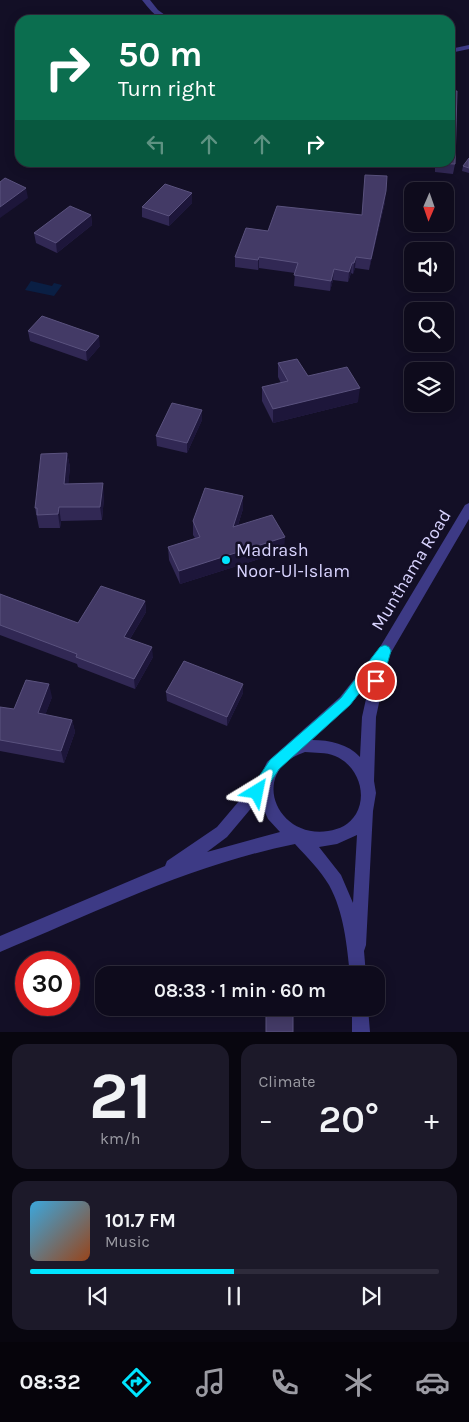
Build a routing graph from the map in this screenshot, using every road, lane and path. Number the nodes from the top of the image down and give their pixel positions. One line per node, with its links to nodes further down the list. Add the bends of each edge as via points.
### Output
1 (146, 0): 2 (lane)
2 (160, 15)
3 (469, 47): 4 (lane)
4 (455, 51)
5 (469, 508): 6 (street, Munthama Road)
6 (385, 651): 7 (street, via 345,702); 9 (street, via 369,717)
7 (287, 753): 8 (street, via 274,764); 9 (street, via 305,746 323,746 342,752 357,763)
8 (267, 779): 11 (street, via 266,796 271,812 282,826); 12 (street, via 222,832)
9 (366, 779): 10 (street, via 370,796)
10 (366, 812): 11 (street, via 358,825 338,837 314,840); 15 (street)
11 (298, 836): 12 (street, via 234,849); 14 (street, via 327,867 340,888)
12 (159, 876): 13 (street)
13 (0, 944)
14 (357, 966)
15 (358, 966)
16 (360, 1016): 17 (street)
17 (361, 1032)

